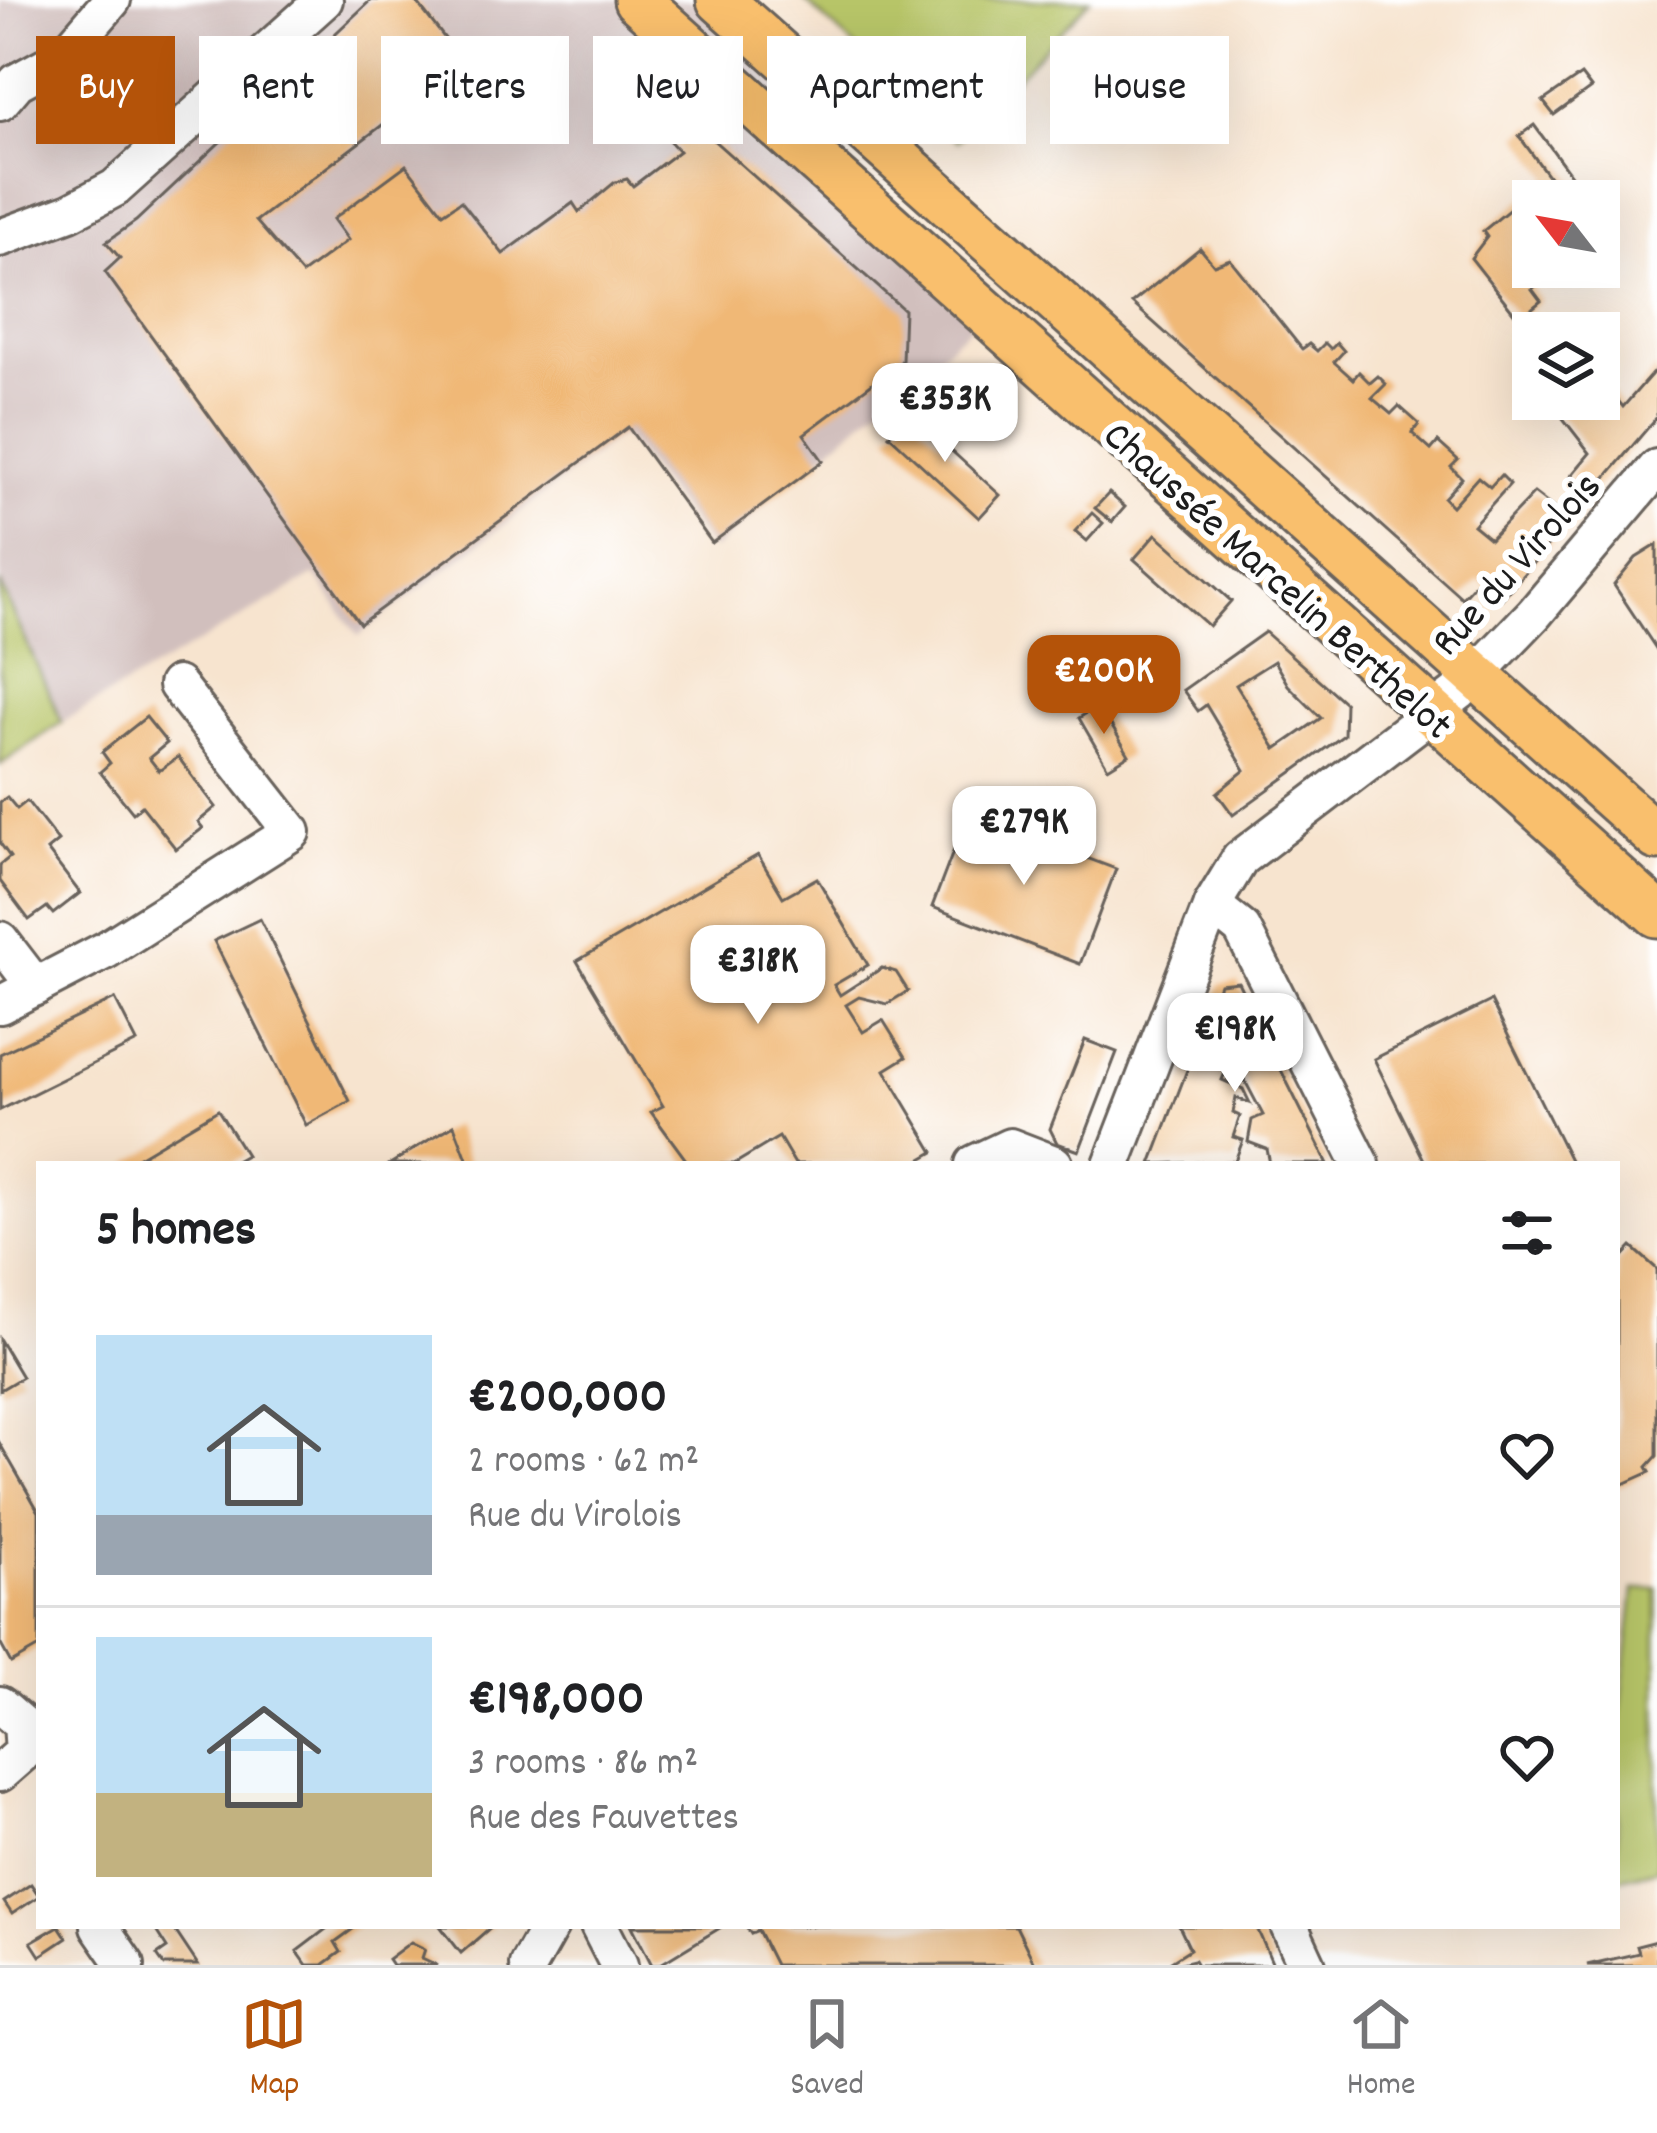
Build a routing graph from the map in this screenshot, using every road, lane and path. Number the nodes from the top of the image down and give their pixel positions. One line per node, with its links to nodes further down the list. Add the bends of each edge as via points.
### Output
1 (112, 0): 8 (street, via 63,57 17,82)
2 (324, 0): 10 (street, via 115,188)
3 (637, 0): 14 (main road, Chaussée Marcelin Berthelot)
4 (685, 0): 7 (main road)
5 (720, 0): 6 (main road, Chaussée Marcelin Berthelot)
6 (767, 42)
7 (767, 57)
8 (0, 102)
9 (881, 144): 12 (main road, Chaussée Marcelin Berthelot)
10 (0, 238)
11 (1657, 468): 12 (street, Rue du Virolois)
12 (1476, 675): 14 (street, Rue du Virolois); 15 (main road, Chaussée Marcelin Berthelot)
13 (177, 685): 19 (street, via 292,832)
14 (1432, 715): 16 (street, Rue du Virolois, via 1256,845); 17 (main road, Chaussée Marcelin Berthelot)
15 (1657, 837)
16 (1212, 905): 23 (street, Rue du Virolois); 24 (street, via 1242,929)
17 (1657, 914)
18 (0, 940): 19 (street)
19 (35, 987): 20 (street)
20 (0, 1005)
21 (980, 1161): 22 (street, via 1010,1147)
22 (1046, 1161)
23 (1113, 1161)
24 (1359, 1161)
25 (0, 1705): 26 (street, via 22,1724 24,1752)
26 (0, 1773)
27 (101, 1929): 31 (street)
28 (548, 1929): 32 (street)
29 (601, 1929): 33 (street)
30 (1290, 1929): 34 (street)
31 (125, 1965)
32 (528, 1965)
33 (620, 1965)
34 (1307, 1965)

